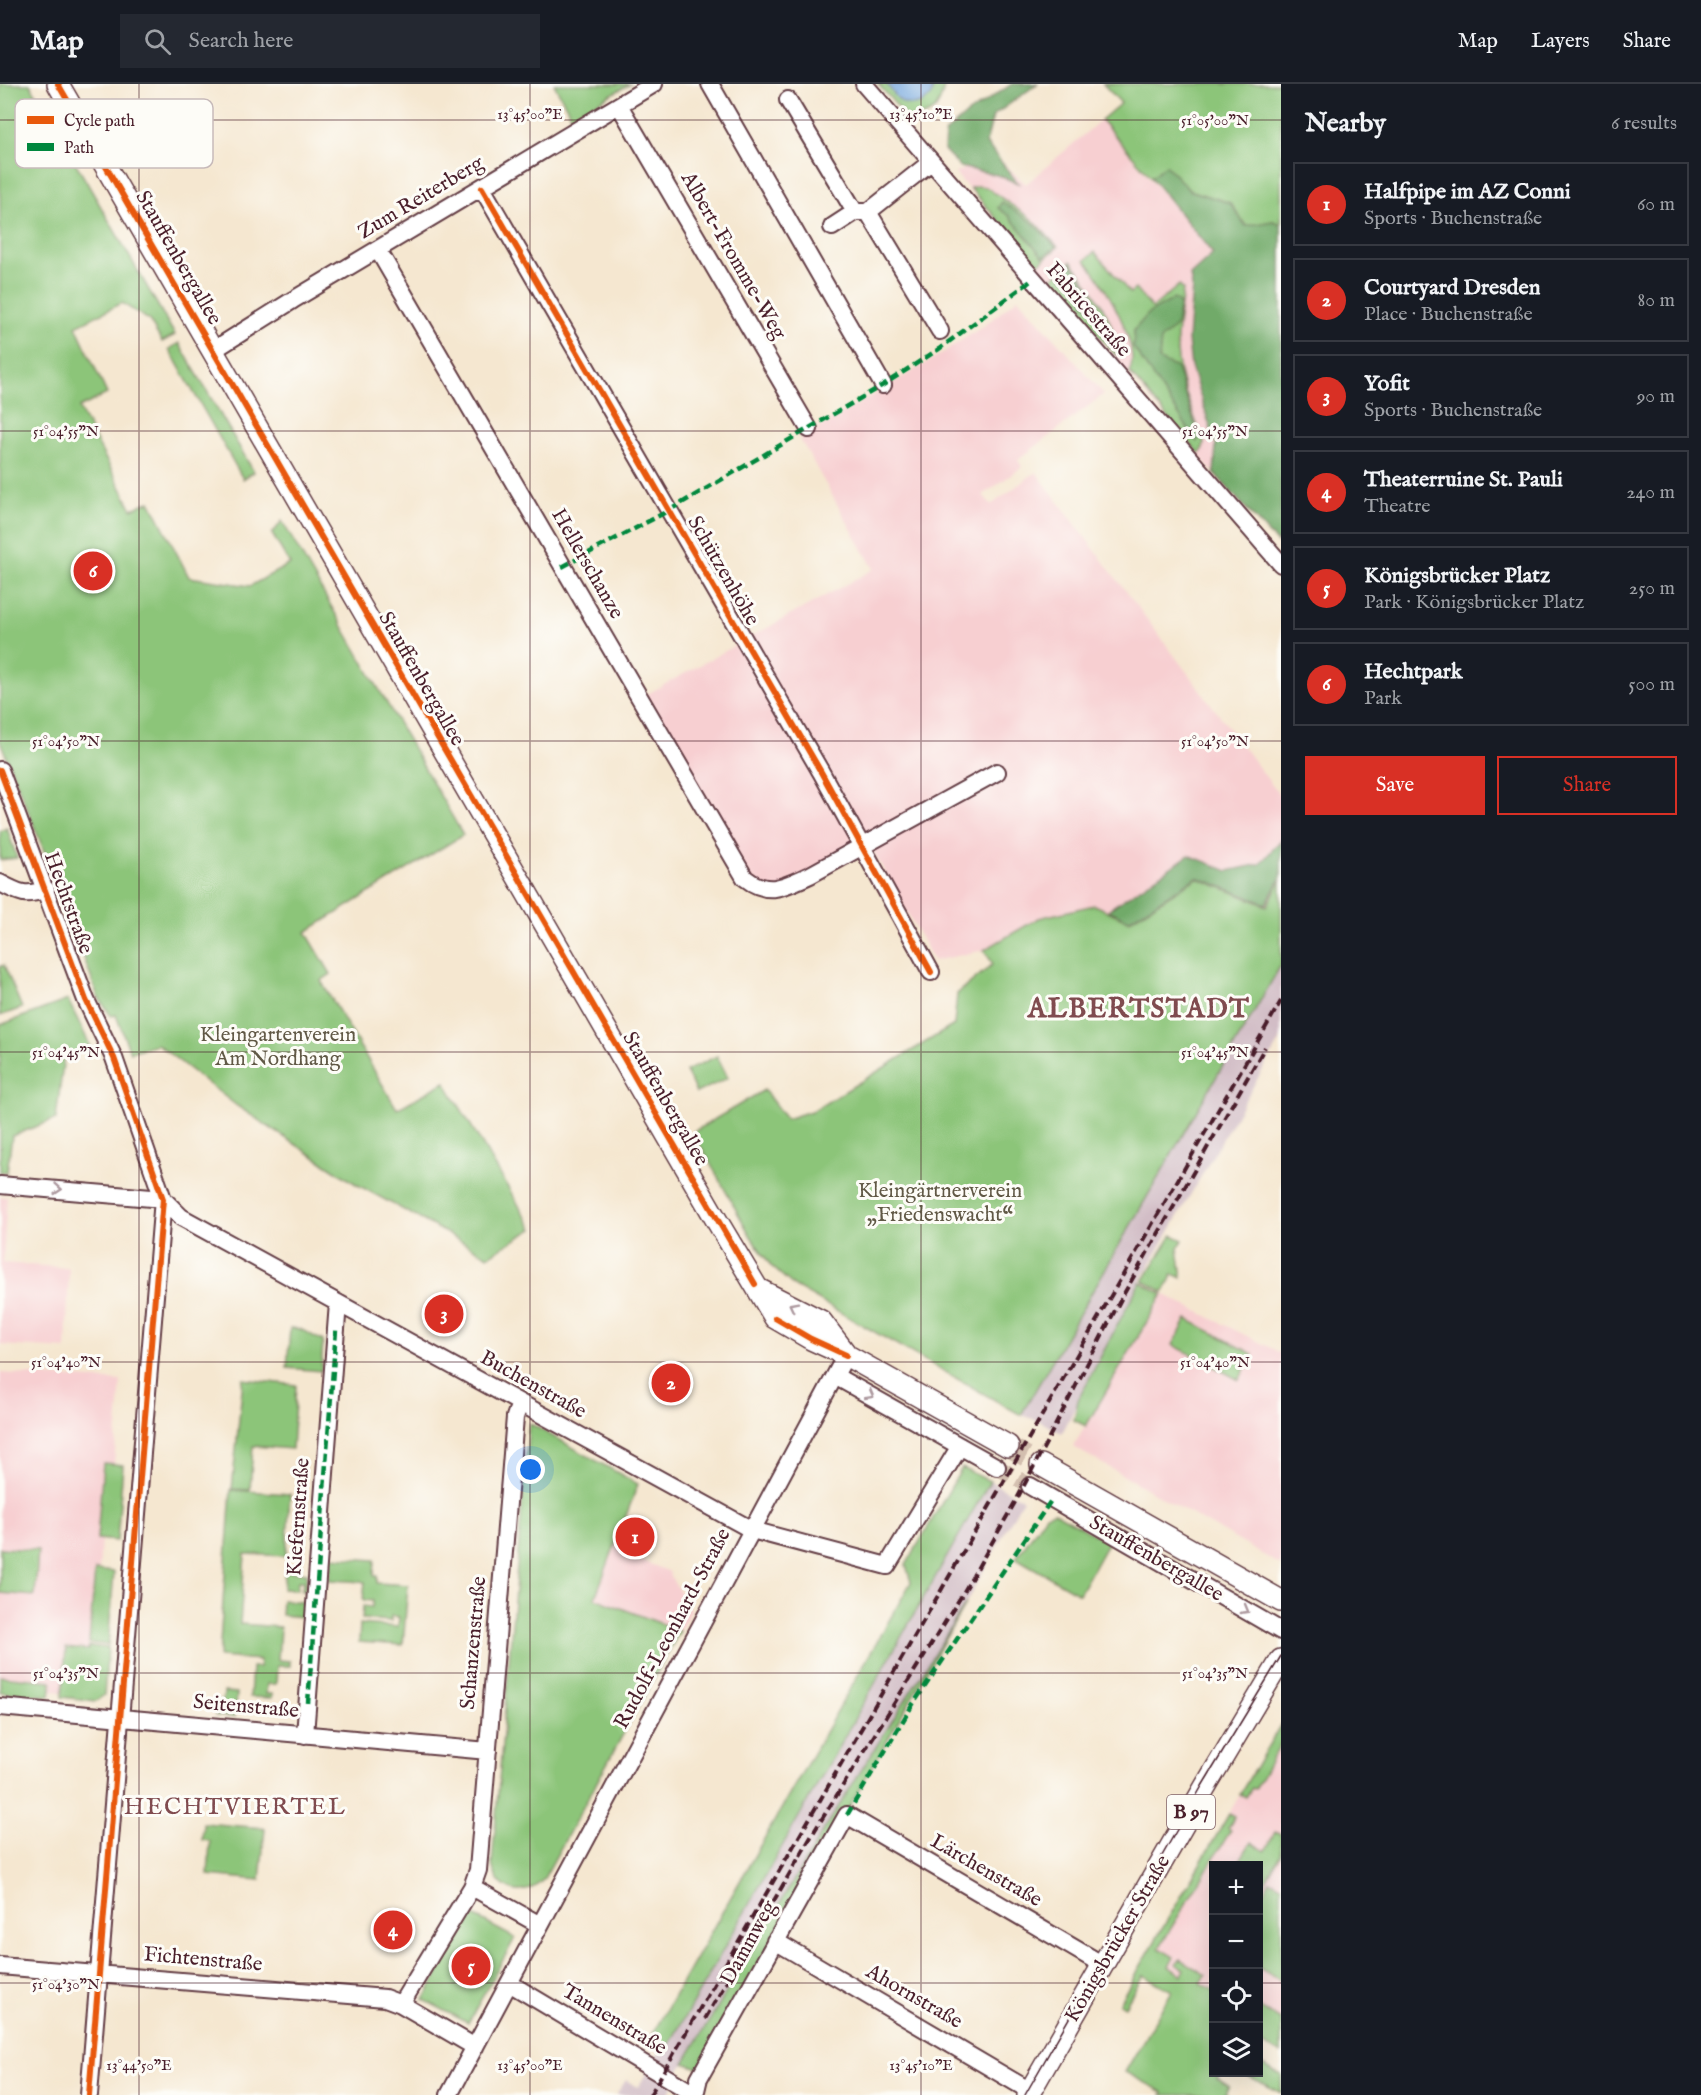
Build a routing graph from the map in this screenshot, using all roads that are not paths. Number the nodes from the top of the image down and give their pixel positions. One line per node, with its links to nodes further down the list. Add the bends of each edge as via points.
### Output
1 (58, 84): 5 (main road, Stauffenbergallee)
2 (654, 84): 7 (street, Zum Reiterberg)
3 (710, 84): 16 (street)
4 (864, 84): 8 (street, Fabricestraße)
5 (67, 99)
6 (788, 100): 11 (street)
7 (620, 105): 10 (street, Zum Reiterberg); 17 (street, Albert-Fromme-Weg)
8 (931, 162): 11 (street); 18 (street, Fabricestraße)
9 (106, 168): 15 (main road, Stauffenbergallee)
10 (482, 188): 13 (street, Zum Reiterberg); 21 (street, Schützenhöhe)
11 (862, 212): 12 (street); 14 (street)
12 (832, 227)
13 (378, 250): 15 (street, Zum Reiterberg); 21 (street, Hellerschanze, via 745,878 767,889 785,886)
14 (940, 331)
15 (212, 351): 28 (main road, Stauffenbergallee, via 758,1289 821,1322)
16 (883, 385)
17 (809, 429)
18 (1281, 564)
19 (0, 770): 23 (street, Hechtstraße)
20 (997, 772): 21 (street)
21 (861, 845): 24 (street, Schützenhöhe)
22 (0, 883): 23 (street, Hechtstraße, via 25,894)
23 (46, 889): 26 (street, Hechtstraße, via 87,1000 109,1046)
24 (931, 972)
25 (0, 1185): 26 (street, one-way to 26)
26 (163, 1199): 27 (street, Buchenstraße, via 182,1217); 41 (street)
27 (338, 1303): 30 (street, Buchenstraße); 42 (street, Kiefernstraße)
28 (846, 1355): 29 (street, Rudolf-Leonhard-Straße); 32 (main road, Stauffenbergallee)
29 (835, 1376): 31 (street, one-way to 31); 36 (street, Rudolf-Leonhard-Straße)
30 (520, 1403): 36 (street, Buchenstraße); 43 (street, Schanzenstraße, via 515,1417)
31 (960, 1446): 34 (street); 36 (street, Buchenstraße, via 887,1566)
32 (1008, 1446)
33 (1041, 1465): 37 (main road, Stauffenbergallee)
34 (997, 1467)
35 (1030, 1486): 38 (street, Stauffenbergallee, one-way to 38)
36 (752, 1530): 46 (street, Rudolf-Leonhard-Straße)
37 (1281, 1601)
38 (1281, 1631)
39 (1281, 1660): 48 (main road, Königsbrücker Straße / B 97)
40 (0, 1707): 41 (street, Seitenstraße)
41 (121, 1718): 42 (street, Seitenstraße); 50 (street)
42 (305, 1735): 43 (street, Seitenstraße)
43 (488, 1752): 45 (street, Schanzenstraße)
44 (847, 1815): 47 (street, Dammweg); 48 (street, Lärchenstraße)
45 (472, 1887): 46 (street); 52 (street, Schanzenstraße)
46 (540, 1925): 51 (street, Rudolf-Leonhard-Straße)
47 (775, 1941): 54 (street, Ahornstraße); 57 (street, Dammweg, via 699,2078)
48 (1103, 1965): 54 (main road, Königsbrücker Straße / B 97)
49 (0, 1966): 50 (street, Fichtenstraße)
50 (99, 1974): 52 (street, Fichtenstraße, via 385,1998); 55 (street)
51 (509, 1983): 53 (street, Rudolf-Leonhard-Straße); 57 (street, Tannenstraße)
52 (401, 2004): 53 (street, Fichtenstraße)
53 (475, 2047): 56 (street)
54 (1029, 2093)
55 (89, 2095)
56 (449, 2095)
57 (695, 2095)

